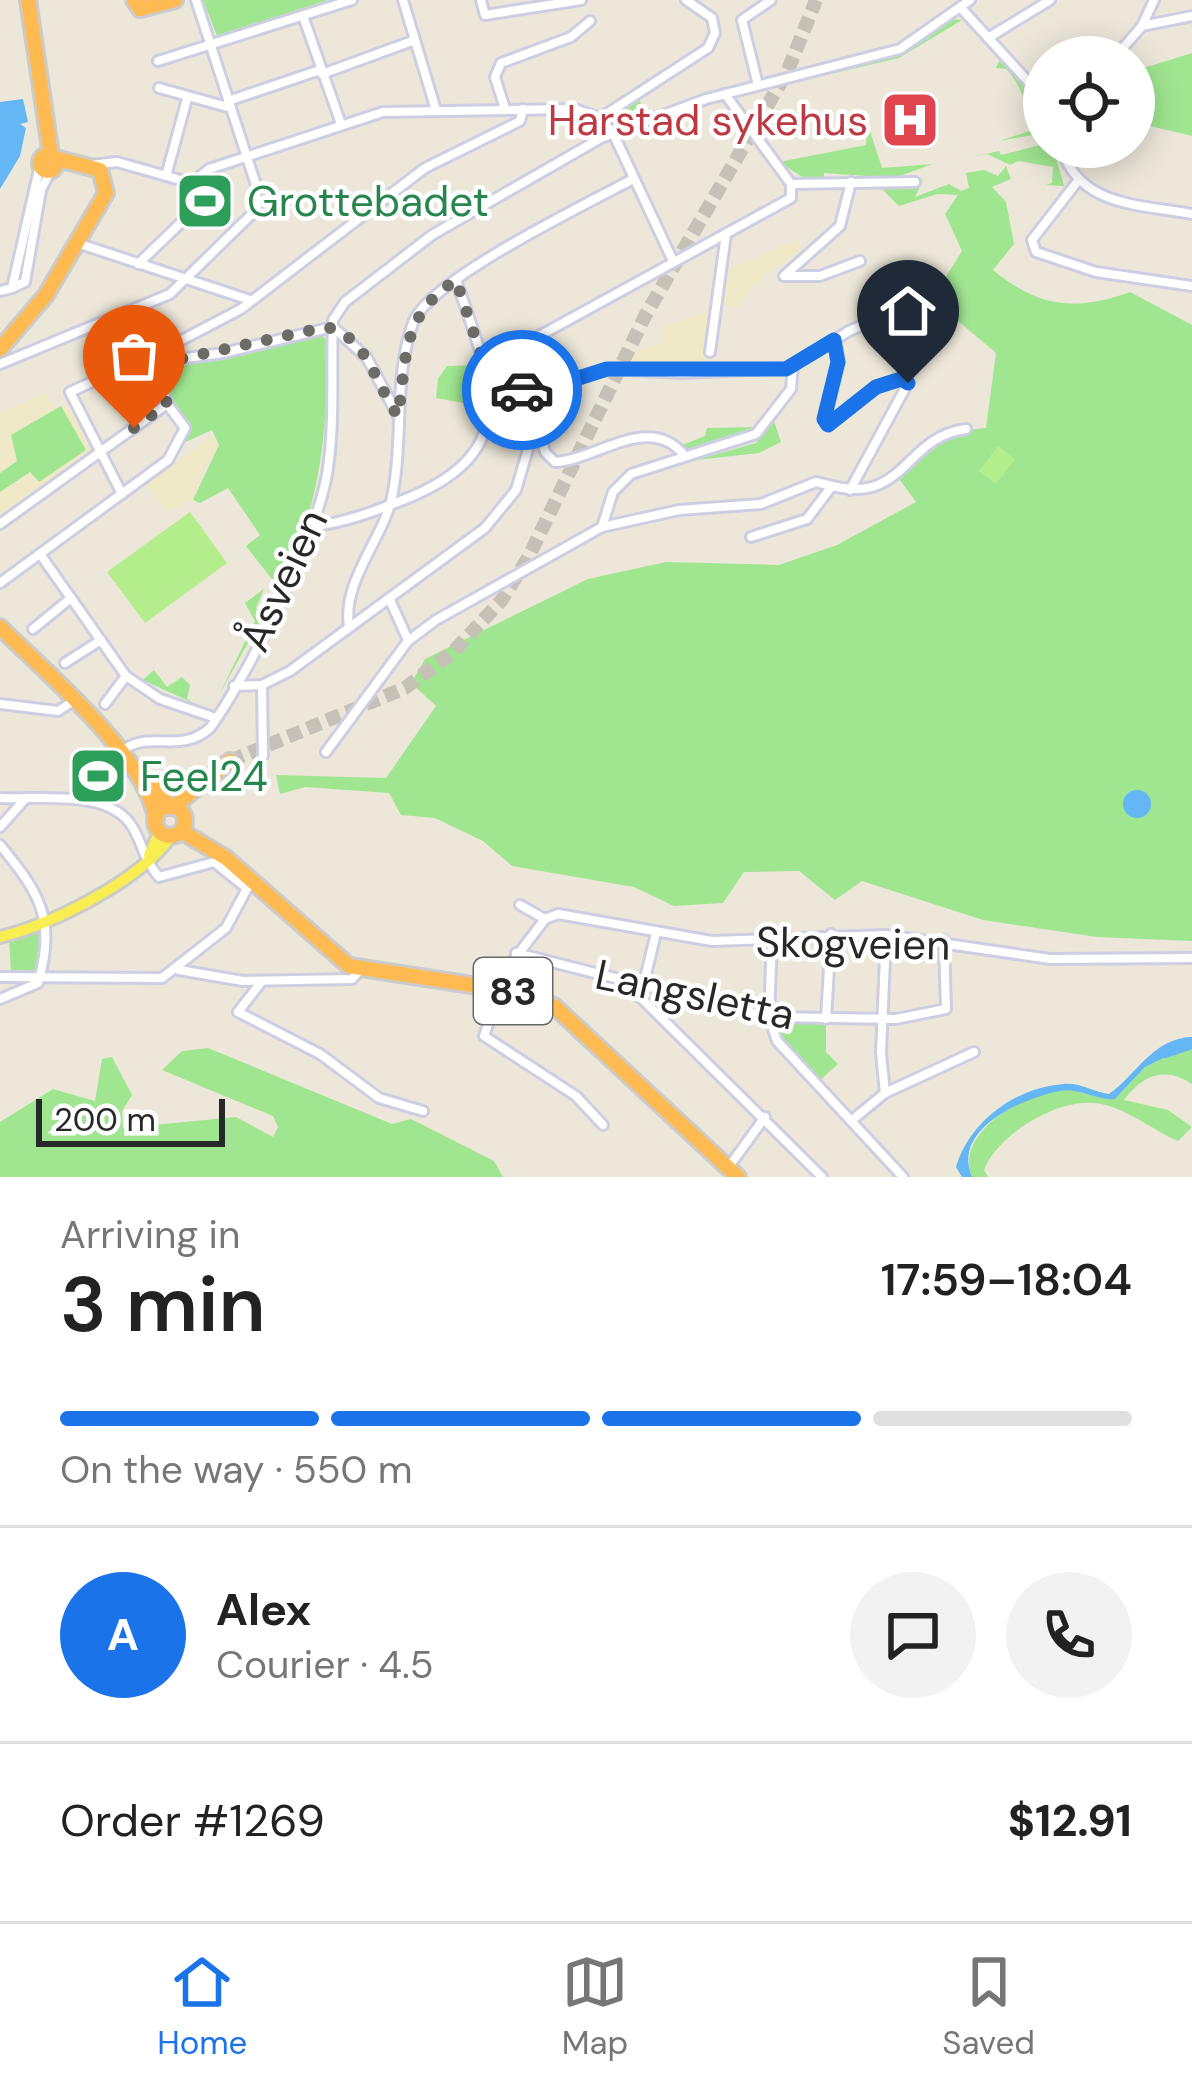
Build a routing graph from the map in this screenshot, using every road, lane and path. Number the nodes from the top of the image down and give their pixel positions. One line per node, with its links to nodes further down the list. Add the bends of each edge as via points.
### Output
1 (28, 0): 38 (highway)
2 (176, 0): 13 (highway)
3 (196, 0): 22 (street)
4 (352, 0): 15 (street)
5 (403, 0): 21 (street)
6 (481, 0): 7 (street, via 485,15)
7 (581, 0)
8 (686, 0): 34 (street, via 715,25 708,47)
9 (771, 0): 26 (street, via 742,20)
10 (970, 0): 14 (street)
11 (1050, 0): 20 (street)
12 (1154, 0): 18 (street)
13 (137, 4)
14 (961, 8): 20 (street); 26 (street, via 900,49)
15 (303, 16): 22 (street); 24 (street)
16 (1192, 16): 18 (street)
17 (590, 20): 33 (street, via 571,38 501,63 495,77)
18 (1142, 26): 19 (street)
19 (1133, 36)
20 (988, 38): 25 (street)
21 (415, 40): 24 (street); 32 (street)
22 (210, 45): 23 (street); 30 (street)
23 (158, 61)
24 (321, 72): 30 (street); 35 (street)
25 (1023, 76)
26 (758, 85): 28 (street)
27 (159, 88): 29 (street)
28 (724, 94): 36 (street); 47 (street)
29 (187, 98): 30 (street); 41 (street)
30 (230, 105): 37 (street)
31 (523, 109): 33 (street); 34 (street, via 575,109); 60 (street, via 520,122 394,189)
32 (436, 110): 33 (street); 35 (street, via 392,110)
33 (505, 110)
34 (600, 118): 36 (street)
35 (341, 124): 37 (street)
36 (613, 133): 42 (street); 61 (street, via 418,244 339,308)
37 (247, 157): 46 (street, via 201,173); 55 (street, via 258,203 252,217)
38 (49, 162): 39 (highway); 48 (highway, via 98,177); 58 (street, via 12,288)
39 (102, 168): 41 (street); 48 (highway, via 107,188)
40 (1070, 168): 45 (street)
41 (166, 176): 46 (street)
42 (633, 179): 52 (street); 56 (street)
43 (851, 182): 44 (street); 47 (street); 53 (street, via 842,223 784,276 820,276)
44 (915, 182)
45 (1077, 182): 49 (street, via 1108,199); 57 (street, via 1032,240 1036,252 1096,272)
46 (198, 184): 54 (street, via 191,213)
47 (792, 189): 50 (street)
48 (99, 203): 51 (highway)
49 (1192, 214)
50 (726, 234): 52 (street); 64 (street)
51 (76, 243): 54 (street); 63 (highway)
52 (673, 261): 68 (street)
53 (860, 261)
54 (138, 264): 55 (street)
55 (188, 279): 60 (street); 65 (street, via 155,302)
56 (456, 280): 68 (street); 72 (street, via 414,319)
57 (1192, 286)
58 (0, 291)
59 (914, 295): 62 (street, via 913,303)
60 (251, 300): 66 (street)
61 (333, 327): 67 (street); 72 (street, via 368,358); 82 (street, Åsveien, via 329,455)
62 (834, 340): 69 (street); 78 (street, via 839,356 828,425 876,387 908,383)
63 (0, 349)
64 (710, 352)
65 (0, 364)
66 (134, 364): 67 (street); 75 (street, via 70,392)
67 (157, 364): 71 (street)
68 (488, 364): 70 (street); 80 (street, via 489,417 470,460 450,479)
69 (790, 368): 70 (street, via 607,369); 76 (street, via 791,389 756,434)
70 (528, 394): 73 (street)
71 (167, 404): 75 (street); 79 (street, via 185,423 184,434 168,460)
72 (398, 416): 80 (street)
73 (538, 429): 76 (street, via 555,462 640,437 669,442); 88 (street, via 516,490 492,522)
74 (966, 430): 78 (street, via 929,444 880,488)
75 (101, 451): 79 (street); 81 (street)
76 (684, 455): 83 (street, via 624,479)
77 (832, 486): 78 (street); 83 (street, via 816,482 761,504); 84 (street, via 807,519)
78 (850, 490)
79 (122, 494): 85 (street)
80 (390, 504): 82 (street); 89 (street, via 352,595)
81 (0, 524)
82 (314, 526): 97 (street, Åsveien)
83 (602, 527): 93 (street)
84 (751, 537)
85 (40, 554): 86 (street); 87 (street)
86 (0, 583)
87 (71, 598): 91 (street); 92 (street)
88 (389, 598): 89 (street); 93 (street)
89 (349, 626): 96 (street)
90 (0, 627): 98 (highway, 83)
91 (33, 628)
92 (101, 640): 94 (street); 95 (street)
93 (408, 641): 103 (street)
94 (65, 664)
95 (126, 676): 100 (street); 101 (street, via 160,699)
96 (262, 685): 97 (street); 104 (street)
97 (234, 686): 101 (street, Åsveien)
98 (67, 696): 99 (street, via 58,711); 102 (highway, 83)
99 (0, 704)
100 (105, 704)
101 (217, 718): 102 (street, via 187,743 144,740)
102 (125, 749): 108 (highway, 83)
103 (326, 752)
104 (263, 755)
105 (230, 760): 108 (highway)
106 (0, 798): 107 (street)
107 (25, 799): 109 (street); 111 (street, via 113,809 134,828)
108 (172, 821): 111 (main road); 112 (highway, 83)
109 (0, 827)
110 (0, 845): 115 (street, via 38,892)
111 (146, 860): 112 (street, via 161,878 214,862); 115 (main road)
112 (249, 883): 124 (street, via 226,928); 125 (highway, 83, via 323,949)
113 (520, 905): 114 (street, Skogveien)
114 (545, 919): 116 (street, Skogveien, via 558,914); 122 (street)
115 (45, 923): 119 (main road); 126 (street)
116 (656, 933): 120 (street, Skogveien); 130 (street)
117 (831, 934): 118 (street, Skogveien); 120 (street, Skogveien); 134 (street)
118 (886, 935): 121 (street, Skogveien); 135 (street)
119 (0, 937)
120 (772, 940): 133 (street)
121 (944, 940): 123 (street, Skogveien, via 1050,959); 135 (street, Langsletta, via 946,1009)
122 (516, 953): 129 (street, Langsletta); 131 (street)
123 (1192, 958)
124 (177, 970): 126 (street, via 151,980); 128 (street)
125 (360, 970): 128 (street, via 352,979); 131 (highway, 83)
126 (41, 974): 127 (street); 132 (street, via 31,990)
127 (0, 977)
128 (262, 981): 138 (street, via 238,1012 320,1054 379,1097)
129 (626, 983): 130 (street, Langsletta); 139 (street)
130 (643, 987): 133 (street, Langsletta)
131 (497, 988): 141 (street, via 484,1036 576,1096); 142 (highway, 83, via 566,1014)
132 (0, 999)
133 (769, 1017): 134 (street, Langsletta); 140 (street, via 783,1050)
134 (826, 1018): 135 (street, Langsletta)
135 (882, 1020): 137 (street)
136 (974, 1052): 137 (street)
137 (885, 1093): 140 (street)
138 (423, 1111)
139 (765, 1117): 142 (street); 143 (street)
140 (851, 1121): 144 (street)
141 (604, 1125)
142 (733, 1173)
143 (822, 1177)
144 (903, 1177)

